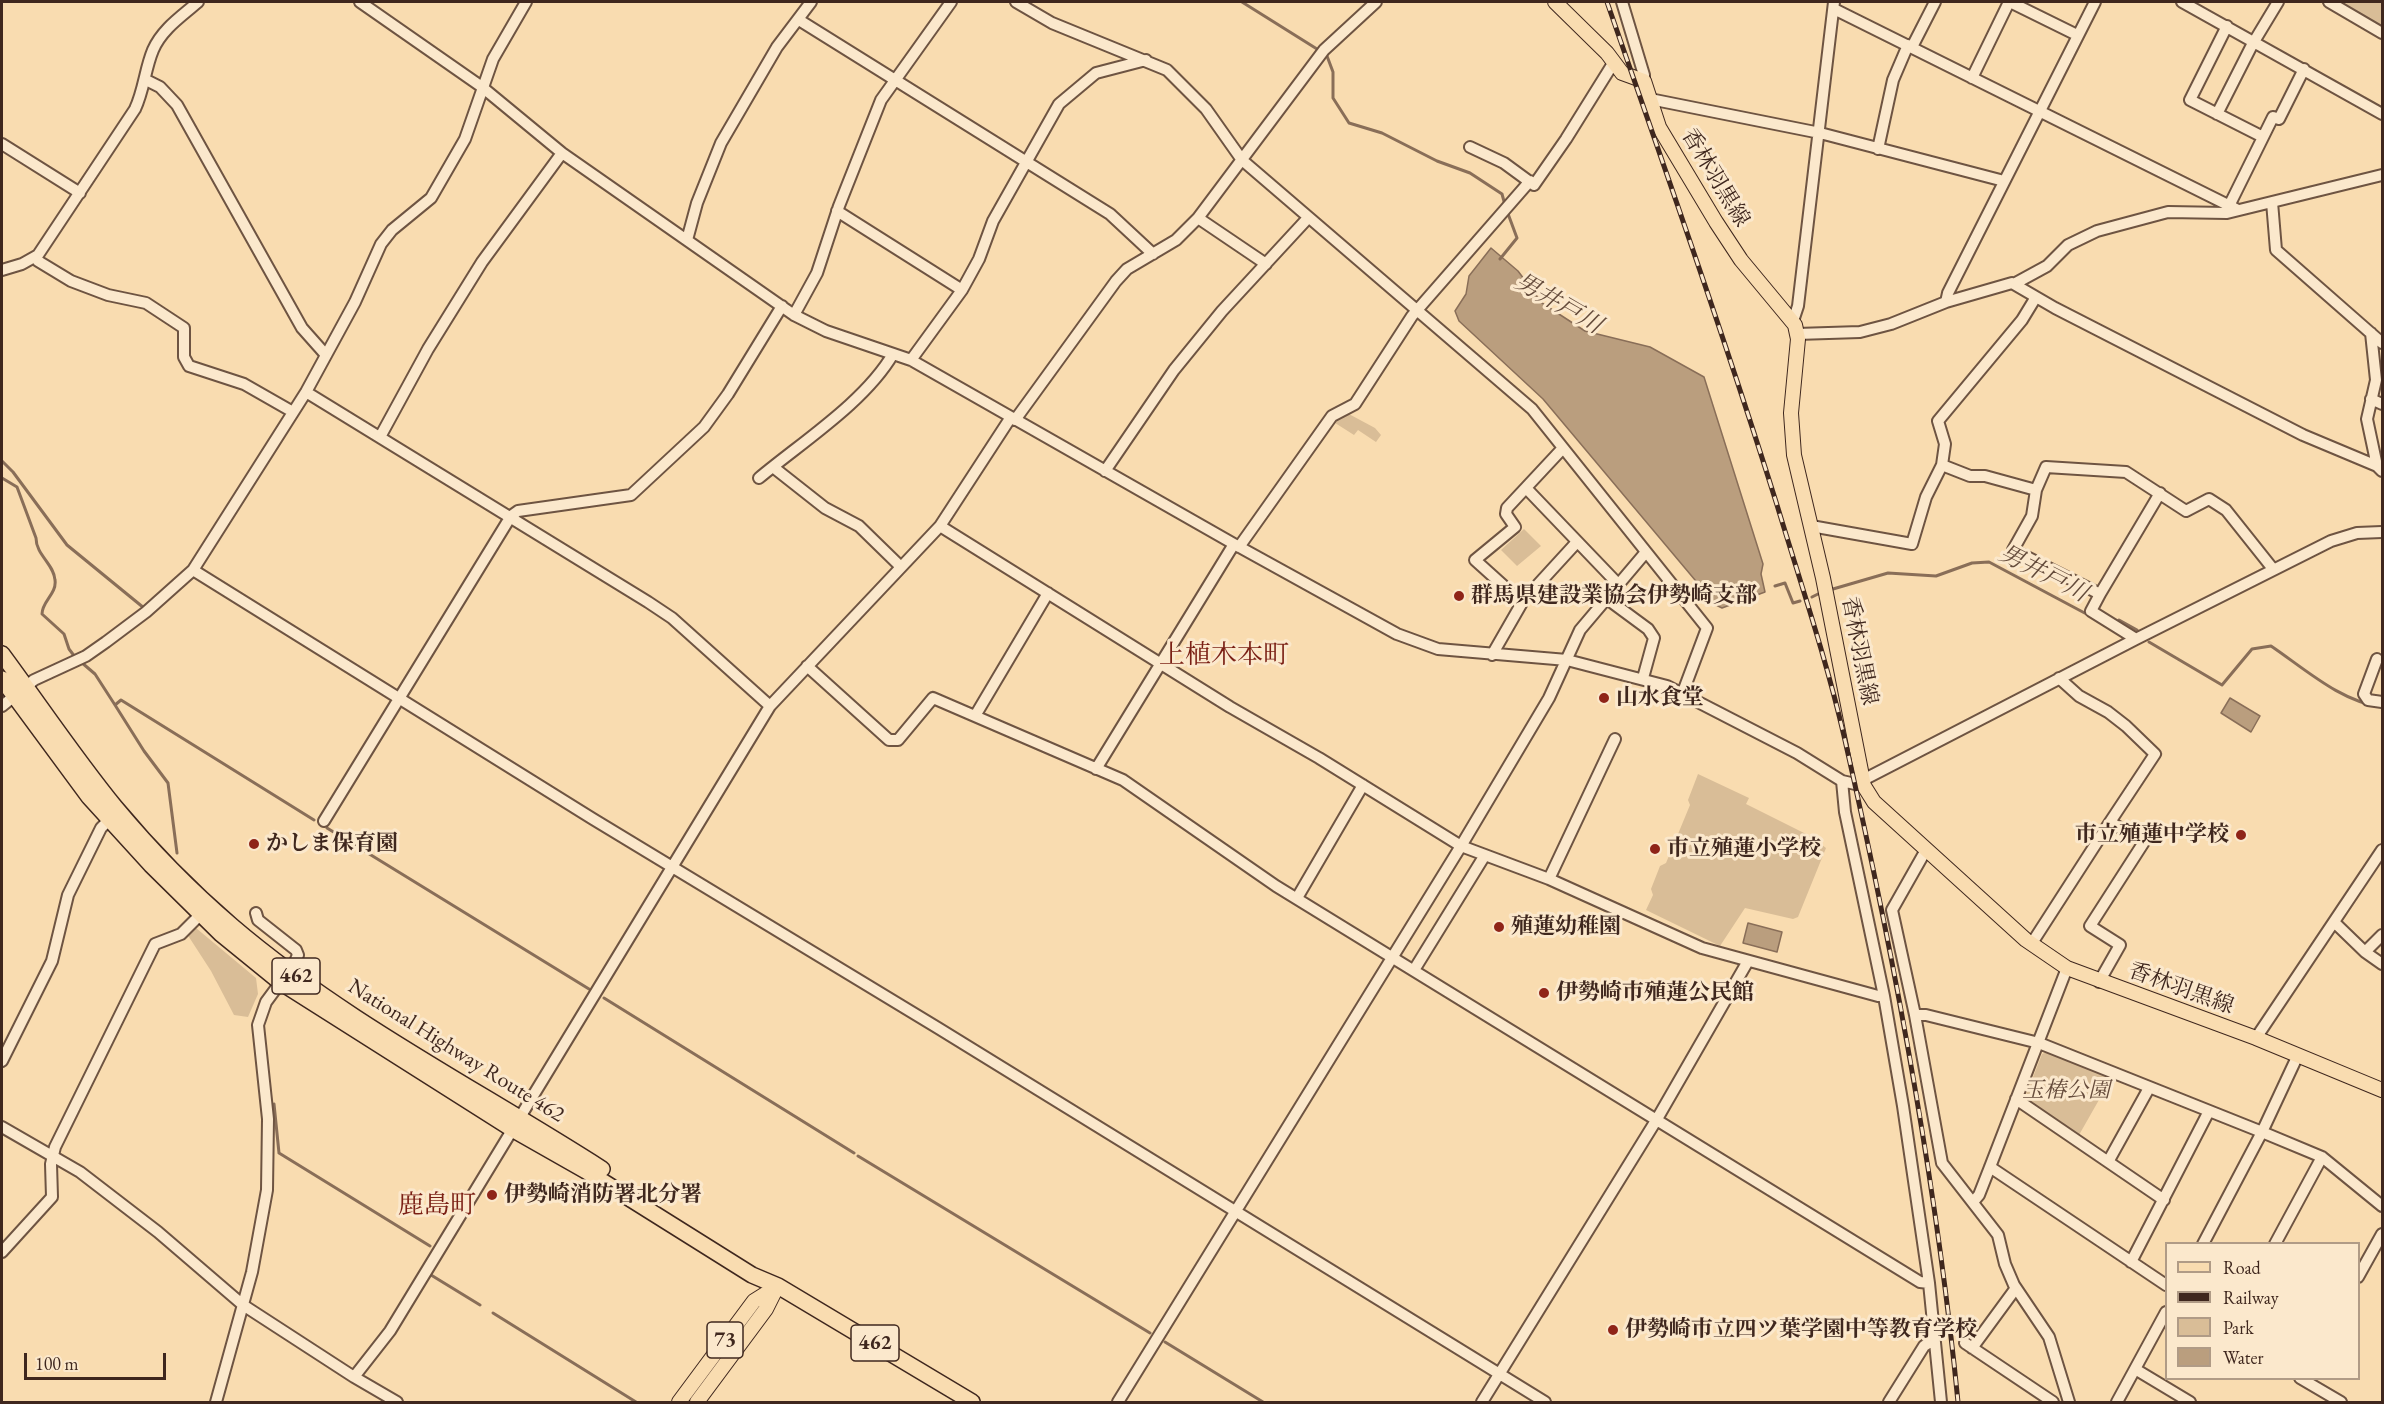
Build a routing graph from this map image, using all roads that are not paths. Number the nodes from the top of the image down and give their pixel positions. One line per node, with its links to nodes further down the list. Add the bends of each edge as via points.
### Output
1 (198, 2): 28 (street, via 162,35 152,52)
2 (360, 2): 30 (street)
3 (526, 2): 30 (street, via 493,59)
4 (811, 2): 17 (street)
5 (951, 2): 27 (street)
6 (1016, 2): 23 (street, via 1052,23)
7 (1376, 2): 41 (street, via 1324,50)
8 (1555, 2): 24 (main road)
9 (1622, 2): 29 (street)
10 (1935, 2): 22 (street)
11 (2009, 2): 20 (street); 26 (street)
12 (2095, 2): 20 (street)
13 (2182, 2): 18 (street)
14 (2278, 2): 21 (street)
15 (2329, 2): 19 (street)
16 (1834, 5): 22 (street); 35 (street)
17 (799, 20): 27 (street); 52 (street, via 777,48 721,143)
18 (2227, 26): 21 (street); 33 (street, via 2190,100)
19 (2382, 33)
20 (2077, 35): 32 (street)
21 (2256, 41): 25 (street); 33 (street)
22 (1910, 46): 26 (street); 39 (street, via 1893,81)
23 (1146, 60): 41 (street, via 1167,70 1206,109); 42 (street, via 1096,73 1059,104)
24 (1614, 62): 29 (main road, via 1625,75); 44 (street, via 1538,180 1534,185)
25 (2304, 69): 34 (street); 36 (street, via 2279,119 2273,117)
26 (1972, 78): 32 (street)
27 (894, 79): 42 (street); 49 (street, via 881,100)
28 (146, 80): 46 (street, via 135,110); 68 (street, via 160,87 177,105 302,328)
29 (1644, 81): 31 (main road, 香林羽黒線)
30 (482, 87): 40 (street); 68 (street, via 465,139 431,198 381,244)
31 (1650, 99): 35 (street); 64 (main road, 香林羽黒線, via 1659,127 1727,239)
32 (2040, 111): 45 (street); 48 (street)
33 (2217, 114): 36 (street)
34 (2382, 114)
35 (1820, 133): 39 (street); 64 (street)
36 (2263, 137): 48 (street)
37 (2, 144): 46 (street)
38 (1470, 147): 44 (street)
39 (1878, 148): 45 (street)
40 (562, 153): 52 (street); 75 (street, via 482,262)
41 (1242, 160): 50 (street); 51 (street)
42 (1025, 163): 53 (street, via 1110,214); 58 (street, via 993,221)
43 (2382, 175): 47 (street)
44 (1530, 181): 62 (street)
45 (2004, 181): 60 (street)
46 (80, 193): 54 (street)
47 (2271, 202): 48 (street); 65 (street, via 2276,250)
48 (2233, 208): 57 (street, via 2227,213 2168,212 2097,231 2068,245 2047,266)
49 (837, 211): 58 (street); 63 (street, via 816,273)
50 (1197, 218): 53 (street, via 1176,240); 55 (street)
51 (1308, 218): 55 (street); 62 (street)
52 (687, 240): 61 (street)
53 (1153, 254): 74 (street, via 1127,269 1116,281)
54 (35, 257): 56 (street); 73 (street, via 71,281 108,296 151,305 184,328 184,357 189,366 244,384)
55 (1266, 264): 80 (street, via 1174,370)
56 (2, 270)
57 (2014, 284): 59 (street); 60 (street)
58 (963, 290): 69 (street)
59 (2036, 297): 77 (street, via 2022,320 1938,421 1945,444); 79 (street, via 2303,435)
60 (1946, 302): 64 (street, via 1860,332)
61 (782, 306): 63 (street); 85 (street, via 704,427 631,495 518,511)
62 (1417, 310): 76 (street, via 1532,409); 90 (street, via 1355,404 1332,416)
63 (794, 315): 67 (street, via 826,331)
64 (1795, 328): 87 (main road, 香林羽黒線, via 1792,433)
65 (2371, 333): 66 (street); 71 (street, via 2376,380)
66 (2382, 343)
67 (893, 354): 69 (street); 78 (street, via 858,397)
68 (326, 355): 70 (street)
69 (911, 360): 74 (street)
70 (306, 392): 73 (street); 75 (street)
71 (2371, 399): 72 (street); 79 (street, via 2367,419)
72 (2382, 404)
73 (293, 412): 94 (street)
74 (1013, 418): 80 (street); 86 (street)
75 (380, 437): 85 (street)
76 (1563, 448): 82 (street); 91 (street)
77 (1941, 465): 83 (street, via 1970,476 1985,476); 87 (street, via 1911,544)
78 (772, 467): 81 (street); 92 (street, via 825,508 860,526)
79 (2380, 468)
80 (1105, 471): 90 (street)
81 (759, 478)
82 (1526, 488): 89 (street); 99 (street, via 1507,508 1506,514 1515,527 1475,560)
83 (2036, 490): 84 (street, via 2046,467 2126,472); 97 (street, via 2032,516 2013,550)
84 (2160, 493): 93 (street, via 2186,511 2209,499 2226,510); 97 (street)
85 (511, 516): 112 (street); 115 (street, via 672,618)
86 (940, 526): 92 (street); 96 (street)
87 (1811, 526): 120 (main road, 香林羽黒線)
88 (2382, 532): 93 (street, via 2357,533 2331,541)
89 (1577, 542): 95 (street); 99 (street)
90 (1237, 546): 102 (street, via 1397,634 1438,649); 105 (street)
91 (1646, 552): 95 (street); 111 (street, via 1707,628)
92 (901, 567): 106 (street)
93 (2273, 569): 100 (street)
94 (193, 570): 110 (street, via 94,651); 112 (street)
95 (1618, 584): 98 (street)
96 (1048, 593): 105 (street); 116 (street)
97 (2100, 594): 100 (street, via 2091,611)
98 (1606, 598): 104 (street, via 1580,630); 107 (street, via 1648,629 1654,638)
99 (1523, 601): 102 (street)
100 (2136, 639): 108 (street)
101 (2, 654): 110 (highway, National Highway Route 462 / 462)
102 (1492, 655): 104 (street)
103 (2377, 659): 114 (street, via 2364,694 2367,700)
104 (1567, 660): 107 (street); 125 (street, via 1549,698)
105 (1161, 663): 118 (street); 121 (street)
106 (807, 666): 115 (street); 116 (street, via 889,740 898,740 933,698)
107 (1643, 678): 111 (street)
108 (2059, 678): 120 (street); 124 (street, via 2126,726 2155,754)
109 (2, 679): 113 (highway, National Highway Route 462 / 462)
110 (26, 686): 113 (street); 143 (highway, National Highway Route 462 / 462, via 115,806 162,858)
111 (1683, 692): 119 (street)
112 (398, 698): 123 (street); 129 (street)
113 (7, 700): 122 (highway, National Highway Route 462 / 462)
114 (2382, 702)
115 (770, 706): 129 (street)
116 (975, 716): 118 (street)
117 (1615, 739): 130 (street)
118 (1096, 768): 131 (street, via 1123,780)
119 (1842, 780): 120 (street); 145 (street, via 1845,812)
120 (1864, 783): 126 (main road, 香林羽黒線, via 1878,807)
121 (1364, 786): 125 (street); 131 (street)
122 (110, 819): 133 (highway, National Highway Route 462 / 462); 150 (street, via 101,828 68,895 52,961)
123 (324, 821)
124 (2110, 822): 136 (street); 144 (street, via 2144,842 2090,926 2120,945)
125 (1461, 846): 128 (street); 138 (street)
126 (1926, 850): 136 (main road, 香林羽黒線); 146 (street, via 1892,910)
127 (2382, 850): 134 (street)
128 (1485, 855): 130 (street); 142 (street)
129 (673, 866): 156 (street); 166 (street)
130 (1549, 879): 139 (street, via 1702,948)
131 (1297, 898): 138 (street)
132 (256, 914): 143 (street, via 258,920 296,950 297,960)
133 (200, 915): 143 (highway, National Highway Route 462 / 462); 159 (street, via 181,934 155,944)
134 (2334, 922): 137 (street); 147 (street)
135 (2382, 935): 137 (street)
136 (2032, 943): 141 (main road, 香林羽黒線)
137 (2365, 952): 140 (street)
138 (1394, 958): 142 (street); 166 (street)
139 (1748, 962): 145 (street); 155 (street)
140 (2382, 964)
141 (2067, 968): 144 (main road, 香林羽黒線); 148 (street)
142 (1414, 970): 155 (street)
143 (285, 977): 156 (highway, National Highway Route 462 / 462); 177 (street, via 266,1002 258,1025 269,1170 259,1241)
144 (2099, 982): 147 (main road, 香林羽黒線)
145 (1884, 996): 173 (street)
146 (1916, 1015): 148 (street, via 1926,1014); 164 (street, via 1942,1164)
147 (2256, 1038): 149 (main road, 香林羽黒線)
148 (2039, 1043): 151 (street); 153 (street)
149 (2298, 1055): 152 (main road, 香林羽黒線); 158 (street)
150 (2, 1060)
151 (2149, 1088): 154 (street); 161 (street)
152 (2382, 1090)
153 (2016, 1099): 161 (street); 162 (street)
154 (2209, 1111): 158 (street); 163 (street)
155 (1657, 1119): 173 (street, via 1920,1282); 181 (street)
156 (516, 1123): 175 (highway, National Highway Route 462 / 462, via 752,1275); 182 (street, via 390,1331)
157 (2, 1127): 159 (street)
158 (2262, 1132): 160 (street); 168 (street)
159 (52, 1155): 170 (street, via 52,1197); 177 (street, via 97,1183)
160 (2322, 1157): 165 (street); 169 (street)
161 (2108, 1162): 163 (street)
162 (1990, 1167): 164 (street); 171 (street)
163 (2163, 1200): 171 (street)
164 (1973, 1202): 176 (street, via 1998,1235)
165 (2382, 1206)
166 (1235, 1212): 181 (street); 191 (street)
167 (2382, 1234): 172 (street)
168 (2204, 1242)
169 (2276, 1242)
170 (2, 1252)
171 (2132, 1262): 174 (street)
172 (2360, 1273)
173 (1929, 1283): 179 (street)
174 (2165, 1285)
175 (778, 1286): 188 (main road, 73, via 754,1301); 189 (main road, 73, via 766,1309); 190 (highway, National Highway Route 462 / 462)
176 (2016, 1288): 196 (street, via 1969,1346); 197 (street, via 2049,1337)
177 (243, 1305): 182 (street); 185 (street)
178 (2165, 1314): 180 (street)
179 (1935, 1339): 194 (street, via 1924,1346); 195 (street)
180 (2135, 1369): 198 (street); 199 (street)
181 (1499, 1374): 192 (street); 193 (street)
182 (354, 1377): 184 (street)
183 (2303, 1380): 200 (street)
184 (376, 1391): 186 (street); 187 (street)
185 (216, 1402)
186 (370, 1402)
187 (397, 1402)
188 (680, 1402)
189 (697, 1402)
190 (972, 1402)
191 (1118, 1402)
192 (1482, 1402)
193 (1545, 1402)
194 (1889, 1402)
195 (1941, 1402)
196 (2053, 1402)
197 (2068, 1402)
198 (2117, 1402)
199 (2190, 1402)
200 (2341, 1402)

